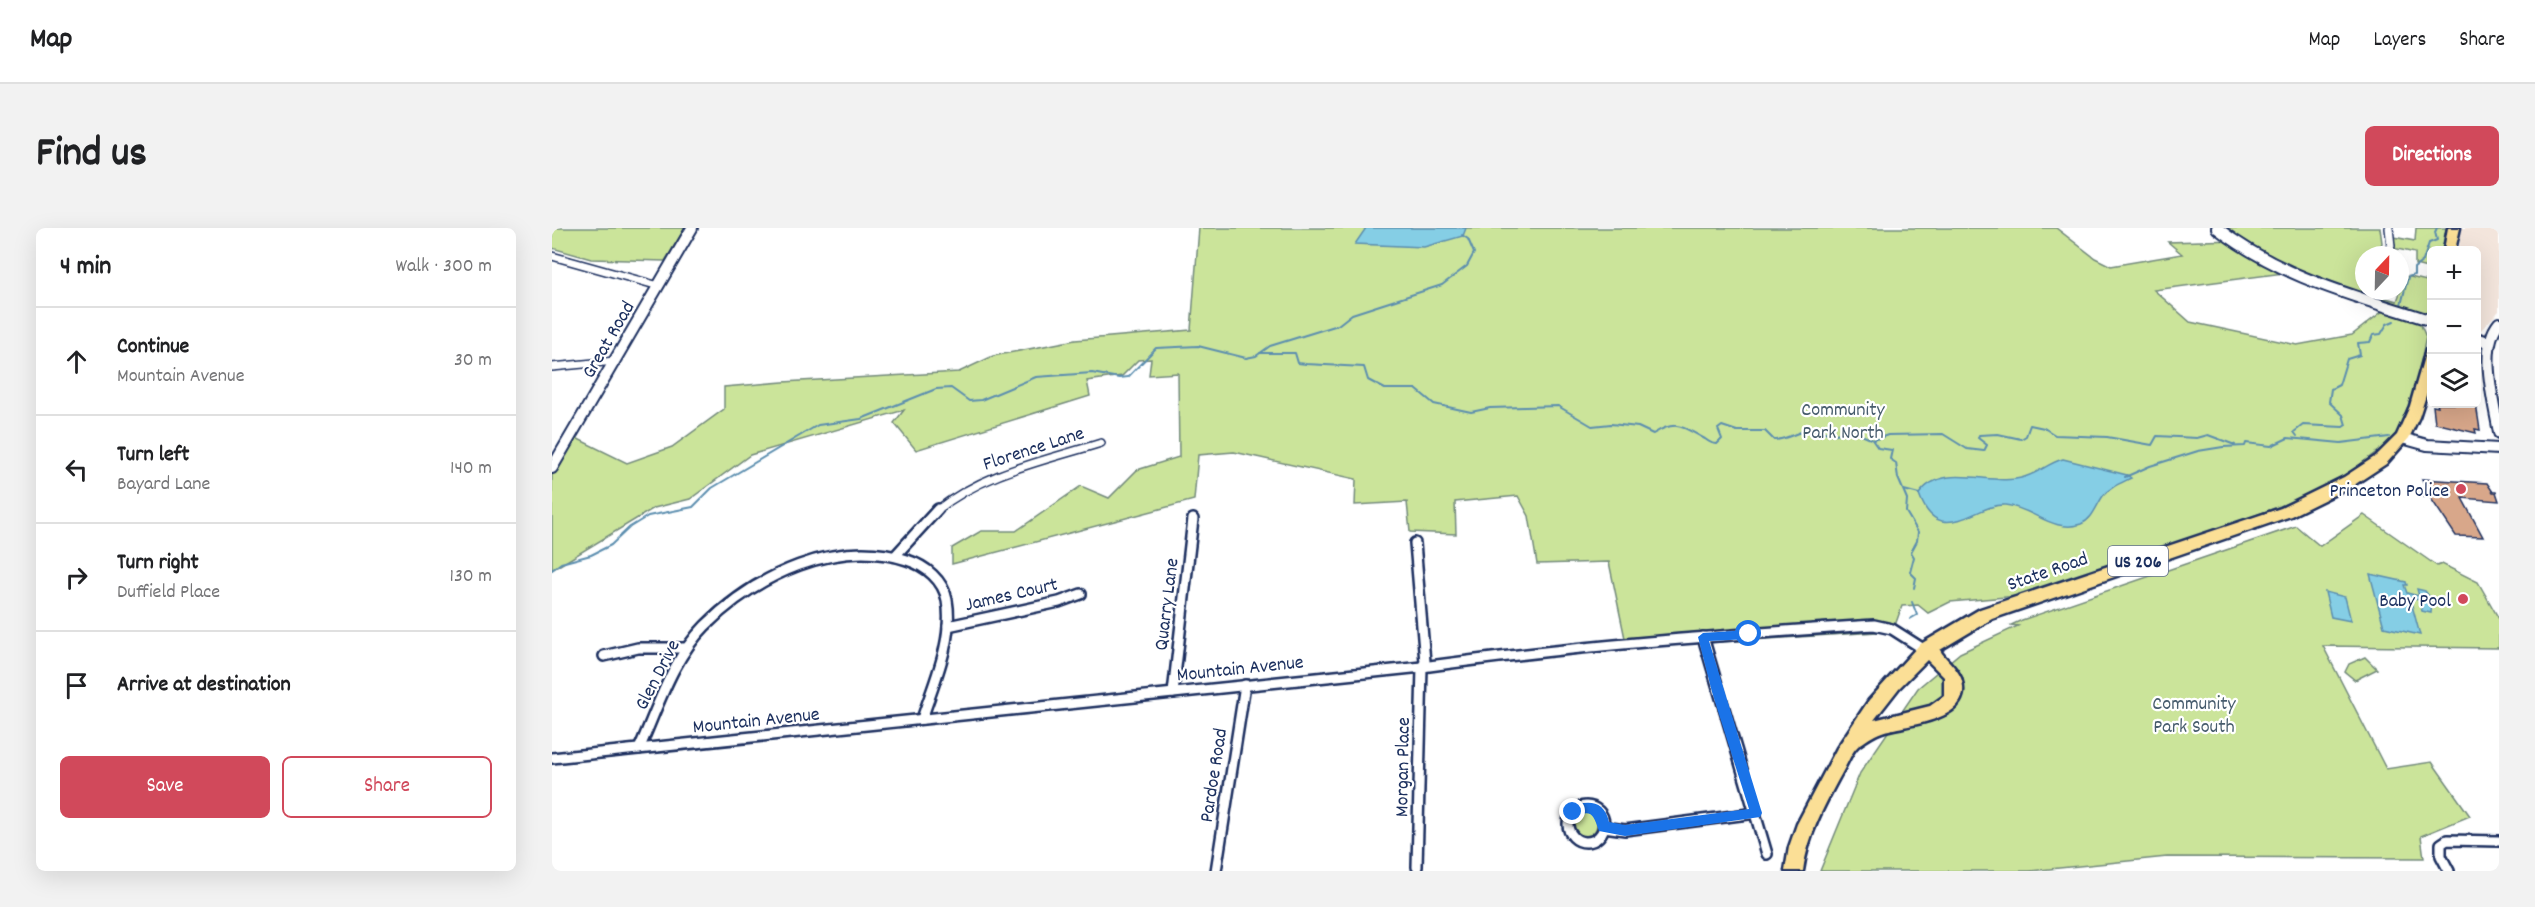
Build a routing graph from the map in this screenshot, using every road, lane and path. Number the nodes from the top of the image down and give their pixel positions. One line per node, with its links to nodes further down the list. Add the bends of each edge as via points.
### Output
1 (693, 228): 8 (street, Great Road)
2 (2217, 228): 9 (street, via 2248,251 2281,268)
3 (2389, 228): 5 (street)
4 (2454, 228): 6 (highway)
5 (2391, 246)
6 (2451, 246)
7 (552, 256): 8 (street)
8 (658, 286): 16 (street, Great Road)
9 (2355, 291)
10 (2380, 300): 11 (street)
11 (2427, 319)
12 (2499, 322): 14 (street)
13 (2481, 340): 14 (street)
14 (2488, 342): 18 (street, via 2487,355)
15 (2431, 354): 20 (highway, State Road / US 206)
16 (615, 361): 17 (street); 23 (street, Great Road)
17 (552, 367)
18 (2496, 390): 19 (street)
19 (2499, 433)
20 (2402, 438): 22 (street, via 2427,445); 31 (highway, State Road / US 206, via 2365,469 2305,504 1986,614)
21 (1101, 442): 26 (street, Florence Lane, via 1013,467 967,489 932,514)
22 (2499, 449)
23 (552, 468)
24 (1193, 519): 35 (street, Quarry Lane)
25 (1415, 543): 33 (street, Morgan Place, via 1425,662)
26 (896, 556): 28 (street, Glen Drive, via 921,565 938,579 947,598); 30 (street, Glen Drive, via 836,556 779,574 731,602)
27 (1081, 594): 28 (street, James Court)
28 (948, 626): 36 (street, Glen Drive)
29 (1703, 637): 31 (street, Mountain Avenue, via 1874,625 1892,629); 33 (street, Mountain Avenue); 40 (street)
30 (686, 648): 32 (street, via 638,648); 37 (street, Glen Drive)
31 (1925, 650): 38 (highway, State Road / US 206, via 1881,695); 38 (highway, via 1943,663 1954,680 1949,703 1935,712 1865,731)
32 (604, 656)
33 (1422, 667): 34 (street, Mountain Avenue); 44 (street, Morgan Place)
34 (1245, 685): 35 (street, Mountain Avenue); 46 (street, Pardoe Road)
35 (1173, 693): 36 (street, Mountain Avenue)
36 (922, 719): 37 (street, Mountain Avenue)
37 (639, 749): 39 (street, Mountain Avenue)
38 (1844, 751): 47 (highway, State Road / US 206, via 1808,819)
39 (552, 758)
40 (1756, 813): 41 (street, via 1625,830); 43 (street)
41 (1604, 827)
42 (2499, 841): 45 (street, via 2447,840 2440,850)
43 (1767, 854)
44 (1417, 867)
45 (2448, 868)
46 (1216, 871)
47 (1794, 871)

